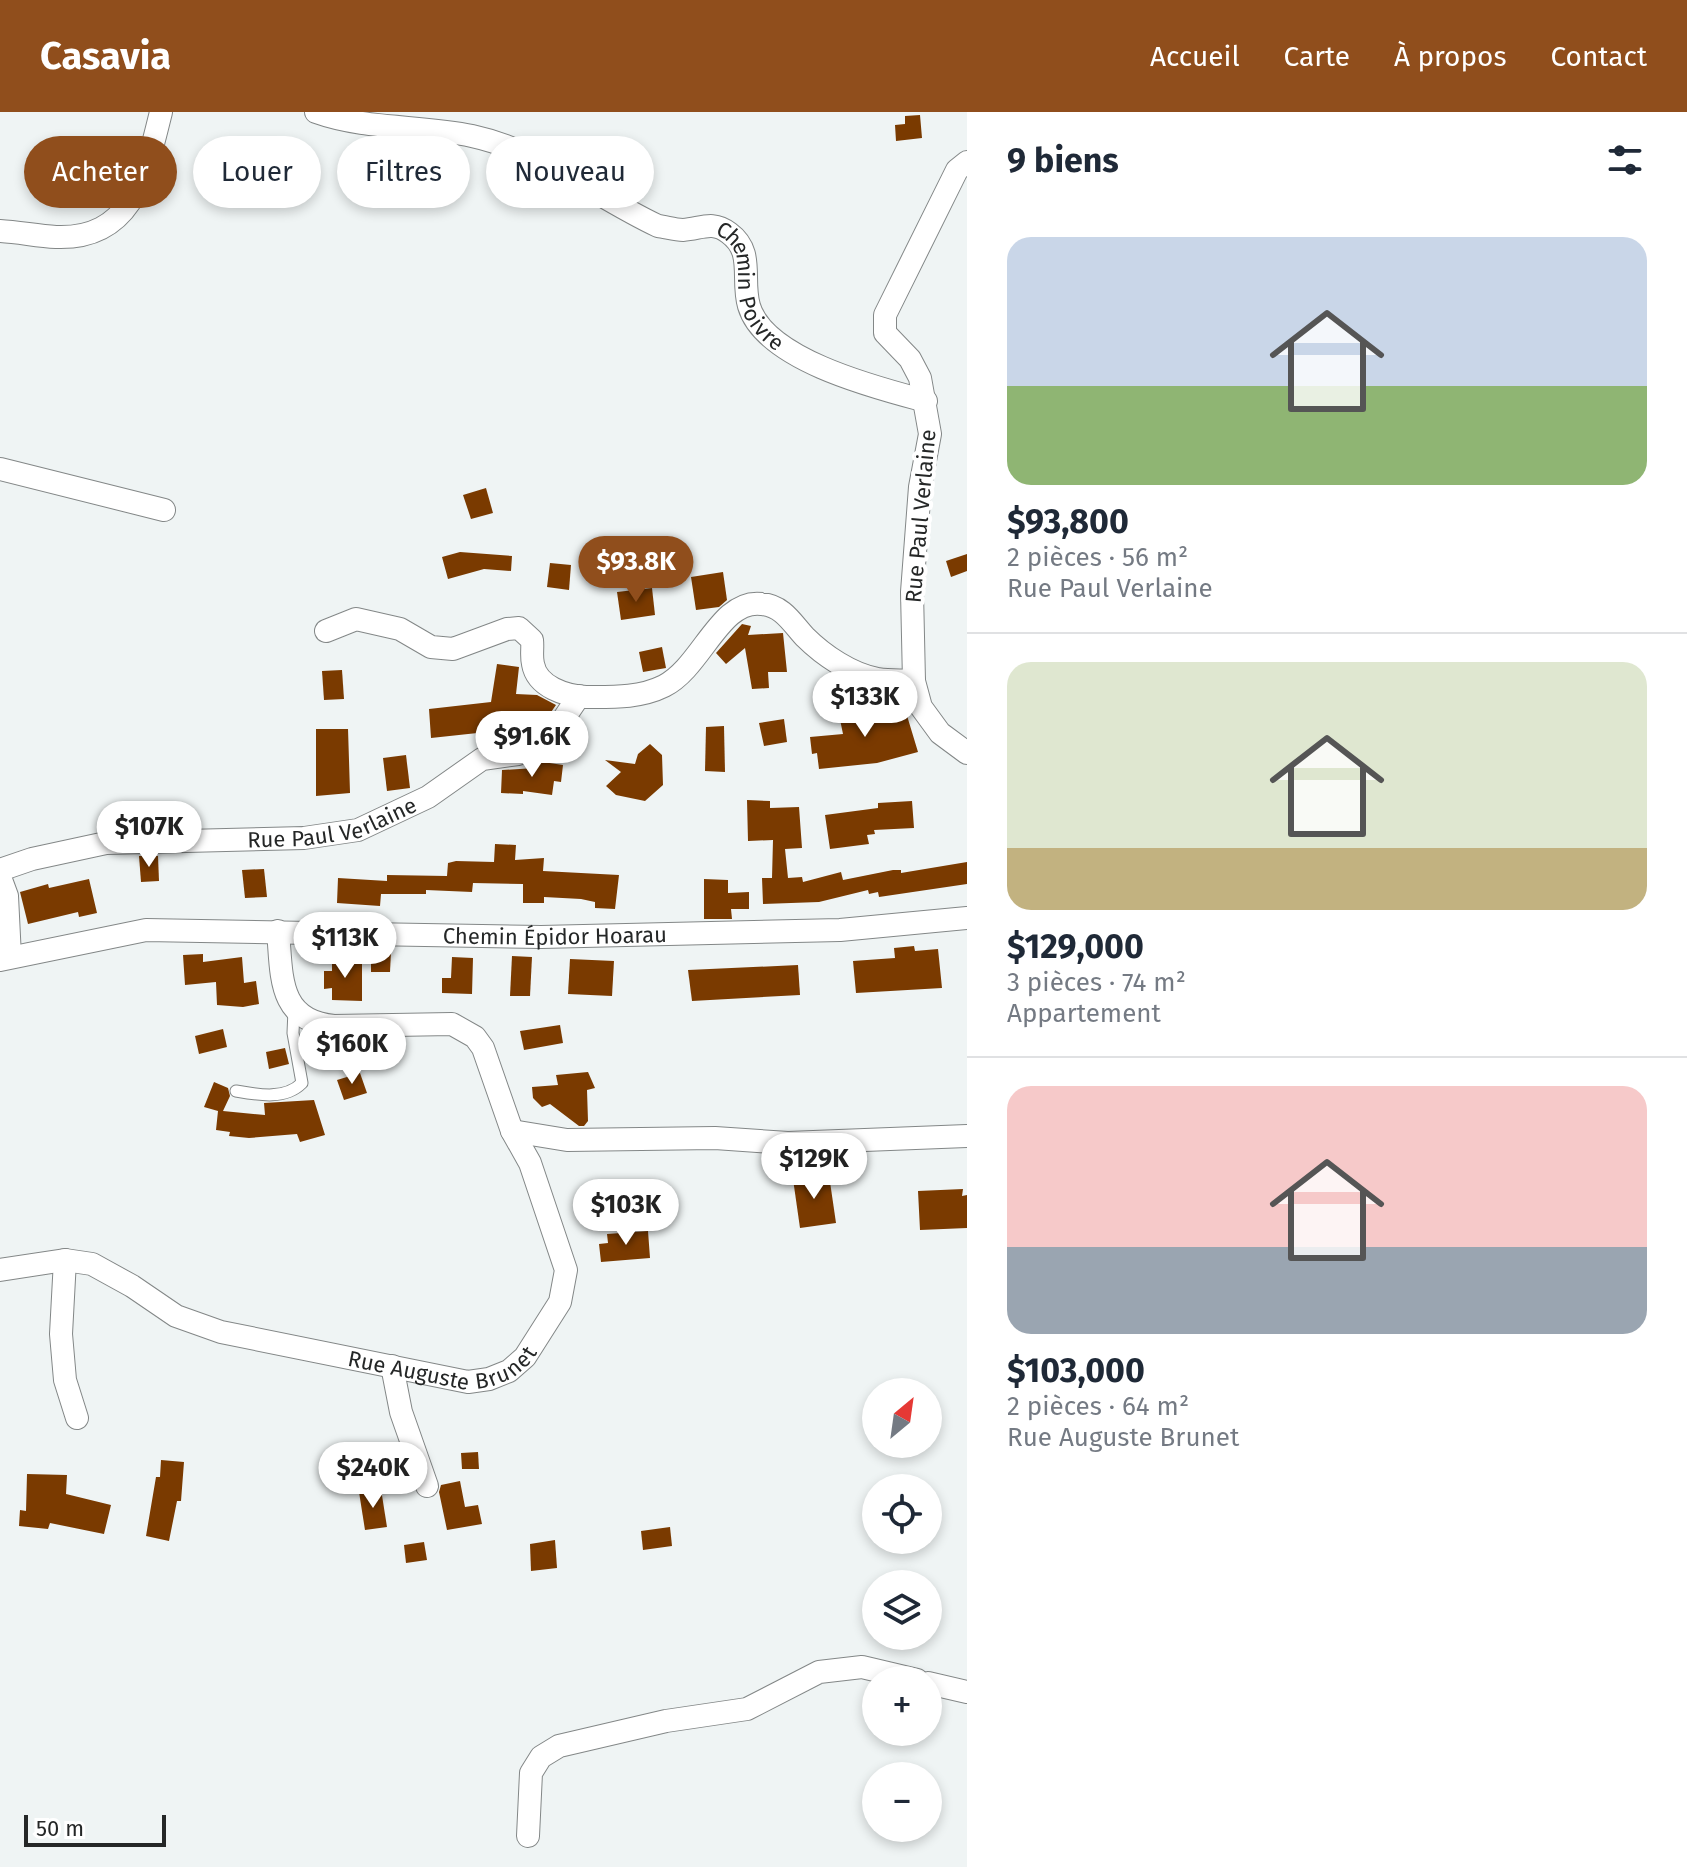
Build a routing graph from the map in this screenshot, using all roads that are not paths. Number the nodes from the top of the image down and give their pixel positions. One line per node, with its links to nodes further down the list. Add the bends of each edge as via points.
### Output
1 (161, 112): 4 (street, via 144,177 129,206 111,224 58,237)
2 (316, 112): 5 (street, Chemin Poivre, via 472,136 519,151 658,226 716,226 741,246 750,310 780,345 861,384)
3 (967, 162): 5 (street, via 957,170 885,315 885,333 910,359)
4 (0, 231)
5 (926, 401): 9 (street, Rue Paul Verlaine, via 930,434 912,592)
6 (0, 469): 7 (street)
7 (164, 510)
8 (326, 631): 10 (street, via 356,619 400,629 431,647 453,649 519,628 532,640 532,662 540,680)
9 (914, 681): 10 (street, via 876,679 838,663 776,608 750,604 726,616 687,670 665,686 641,695); 11 (street, Rue Paul Verlaine, via 921,707 940,733)
10 (579, 696): 12 (street, Rue Paul Verlaine, via 550,739 518,754 482,759 428,797 358,830 304,838 106,843)
11 (967, 753)
12 (0, 870)
13 (0, 877): 16 (street, via 7,896)
14 (967, 918): 15 (street, Chemin Épidor Hoarau, via 840,930 557,936)
15 (278, 931): 16 (street, Chemin Épidor Hoarau, via 146,930); 17 (street, via 283,983)
16 (5, 958)
17 (294, 1009): 18 (lane, via 302,1083 284,1094); 19 (street, Rue Auguste Brunet, via 319,1024 438,1023 464,1029 483,1048)
18 (236, 1091)
19 (512, 1131): 20 (street, via 567,1140 715,1138 788,1143); 23 (street, Rue Auguste Brunet, via 530,1163 566,1270 560,1302 525,1357 489,1379 468,1382)
20 (967, 1136)
21 (65, 1260): 22 (street, Rue Auguste Brunet); 23 (street, Rue Auguste Brunet, via 92,1264 176,1316 221,1332); 24 (street, via 61,1334 65,1380)
22 (0, 1270)
23 (392, 1366): 25 (street, via 401,1412)
24 (77, 1418)
25 (427, 1486)
26 (862, 1667): 29 (street, via 819,1672 747,1709 559,1746 541,1757 531,1773)
27 (942, 1686): 28 (street)
28 (967, 1692)
29 (528, 1836)

